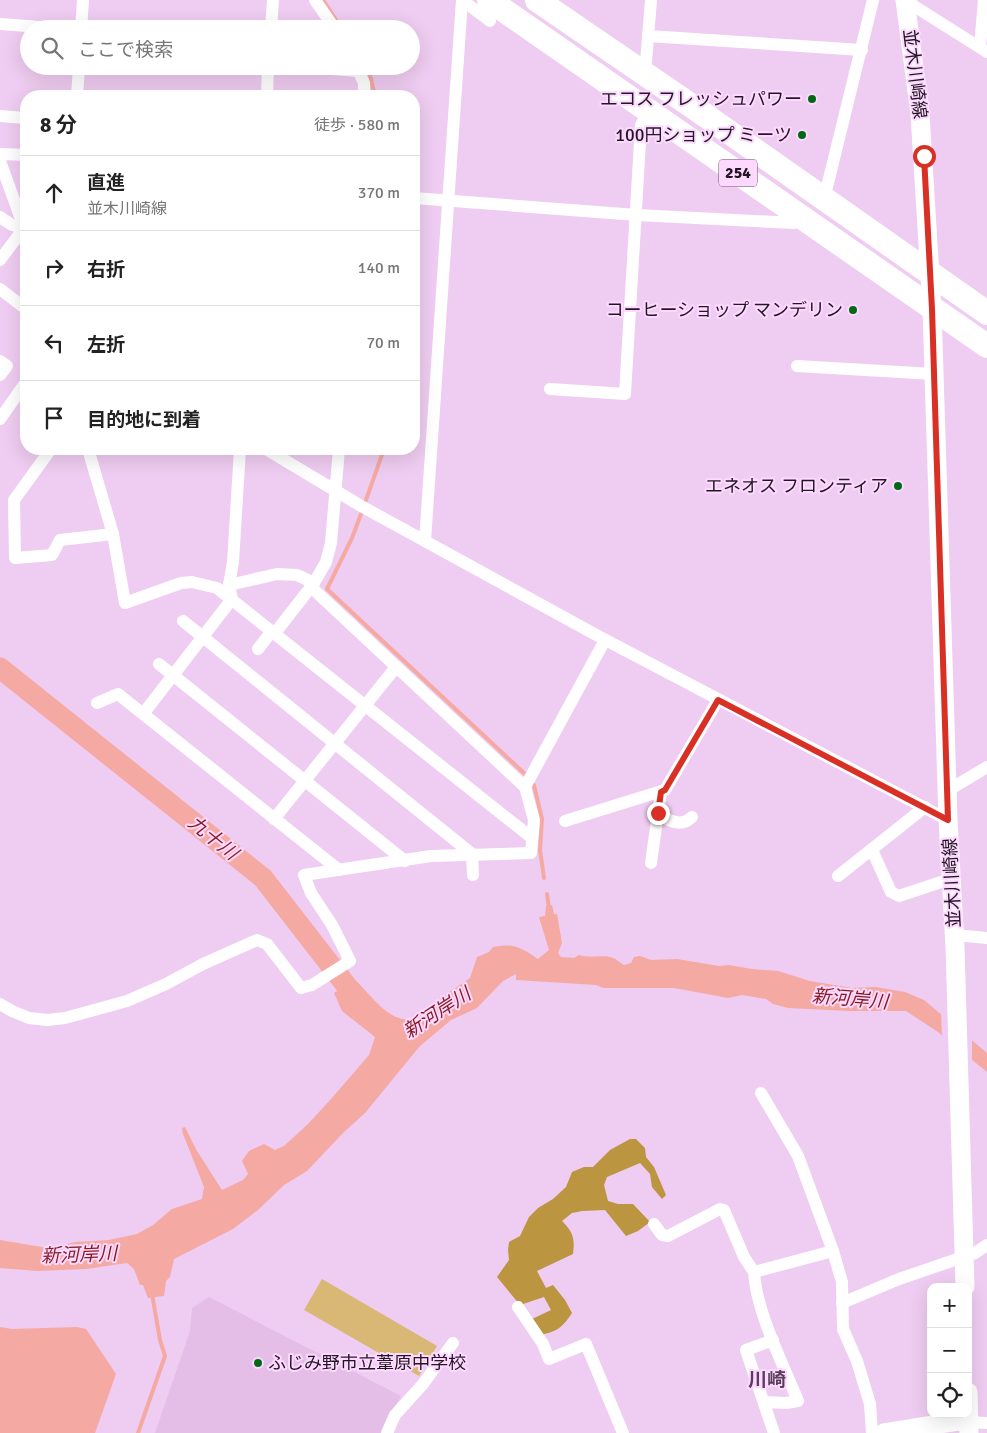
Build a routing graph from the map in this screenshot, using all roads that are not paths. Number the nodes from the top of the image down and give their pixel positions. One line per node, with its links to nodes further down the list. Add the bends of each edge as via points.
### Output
1 (83, 0): 14 (street)
2 (273, 0): 15 (street)
3 (315, 0): 16 (street)
4 (462, 0): 13 (street); 38 (street)
5 (509, 0): 30 (highway, 254)
6 (537, 0): 30 (highway, 254)
7 (556, 0): 22 (highway, 254)
8 (651, 0): 19 (street)
9 (873, 0): 21 (street)
10 (905, 0): 45 (main road, 並木川崎線, via 920,114)
11 (909, 0): 20 (street)
12 (984, 0): 20 (street)
13 (489, 10): 29 (highway, 254)
14 (82, 20)
15 (272, 20)
16 (329, 20)
17 (0, 24): 18 (street)
18 (20, 25)
19 (648, 36): 21 (street); 22 (street)
20 (984, 49)
21 (862, 50): 36 (street)
22 (646, 62): 36 (highway, 254)
23 (78, 75): 27 (street)
24 (268, 75): 28 (street)
25 (361, 75): 26 (street)
26 (368, 87)
27 (77, 90)
28 (267, 90)
29 (649, 111): 40 (street, via 641,125); 42 (highway, 254)
30 (690, 115): 51 (highway, 254); 52 (highway, 254)
31 (0, 116): 32 (street)
32 (20, 118)
33 (0, 154): 34 (street)
34 (20, 155)
35 (0, 161): 39 (street)
36 (826, 186): 45 (highway, 254)
37 (420, 198): 38 (street)
38 (449, 200): 40 (street); 68 (street)
39 (20, 216)
40 (637, 216): 42 (street, via 794,224); 58 (street, via 624,394)
41 (0, 217): 43 (street)
42 (804, 219): 50 (highway, 254)
43 (20, 228)
44 (20, 236): 46 (street)
45 (929, 259): 48 (highway, 254); 50 (main road, 並木川崎線)
46 (0, 260)
47 (0, 289): 49 (street)
48 (987, 298)
49 (20, 304)
50 (932, 309): 53 (highway, 254); 56 (main road, 並木川崎線)
51 (987, 313)
52 (987, 331)
53 (987, 346)
54 (0, 360): 57 (street, via 7,366)
55 (797, 366): 56 (street)
56 (934, 374): 88 (main road, 並木川崎線)
57 (0, 376)
58 (550, 389)
59 (20, 391): 60 (street)
60 (0, 419)
61 (47, 455): 67 (street, via 14,500 15,558 52,555 60,540)
62 (90, 455): 67 (street)
63 (240, 455): 69 (street)
64 (276, 455): 66 (street)
65 (339, 455): 66 (street)
66 (336, 490): 68 (street); 70 (street, via 332,543)
67 (113, 534): 71 (street, via 125,603 192,582 217,588)
68 (425, 541): 75 (street)
69 (229, 585): 70 (street, via 277,574 297,575); 71 (street)
70 (313, 585): 73 (street); 78 (street)
71 (232, 599): 73 (street); 74 (street)
72 (182, 621): 74 (street)
73 (274, 632): 76 (street); 82 (street)
74 (202, 636): 79 (street); 84 (street)
75 (605, 640): 80 (street); 87 (street)
76 (258, 649)
77 (159, 664): 79 (street)
78 (396, 667): 82 (street); 87 (street)
79 (173, 674): 83 (street); 86 (street)
80 (718, 700): 89 (street); 90 (street)
81 (97, 702): 83 (street, via 118,694)
82 (366, 705): 84 (street); 96 (street)
83 (143, 714): 93 (street)
84 (335, 743): 86 (street); 98 (street)
85 (987, 767): 88 (street)
86 (305, 781): 93 (street); 99 (street)
87 (525, 787): 96 (street, via 534,820)
88 (947, 791): 94 (main road, 並木川崎線)
89 (661, 792): 91 (street); 95 (street)
90 (925, 807): 94 (street); 97 (street)
91 (658, 813): 92 (street, via 681,823); 100 (street)
92 (692, 817)
93 (274, 819): 101 (street)
94 (948, 820): 104 (main road, 並木川崎線)
95 (565, 821)
96 (532, 838): 98 (street, via 531,853)
97 (872, 850): 103 (street); 104 (street, via 891,892 899,896)
98 (472, 854): 99 (street); 102 (street)
99 (405, 861): 101 (street)
100 (651, 863)
101 (339, 870): 107 (street, via 304,875 350,961 312,985 301,988 266,944 257,940 127,1002 65,1018 29,1018)
102 (473, 875)
103 (838, 876)
104 (950, 878): 106 (main road, 並木川崎線)
105 (987, 938): 106 (street)
106 (955, 941): 112 (main road, 並木川崎線)
107 (0, 1004)
108 (761, 1093): 111 (street, via 798,1156)
109 (654, 1224): 113 (street, via 662,1235 668,1236 720,1208 724,1210)
110 (987, 1245): 112 (street)
111 (833, 1251): 113 (street); 115 (street, via 842,1282)
112 (964, 1257): 114 (main road, 並木川崎線); 115 (street)
113 (754, 1272): 117 (street, via 755,1288)
114 (965, 1283)
115 (842, 1302): 125 (street, via 843,1329 870,1404)
116 (518, 1307): 123 (street, via 543,1344 549,1359 586,1344)
117 (773, 1340): 119 (street, via 746,1350); 119 (street, via 798,1401)
118 (453, 1342): 122 (street, via 423,1384 395,1415)
119 (764, 1402): 124 (street)
120 (972, 1411): 121 (main road)
121 (975, 1426): 126 (main road, via 958,1421)
122 (387, 1433)
123 (623, 1433)
124 (774, 1433)
125 (872, 1433)
126 (884, 1433)

